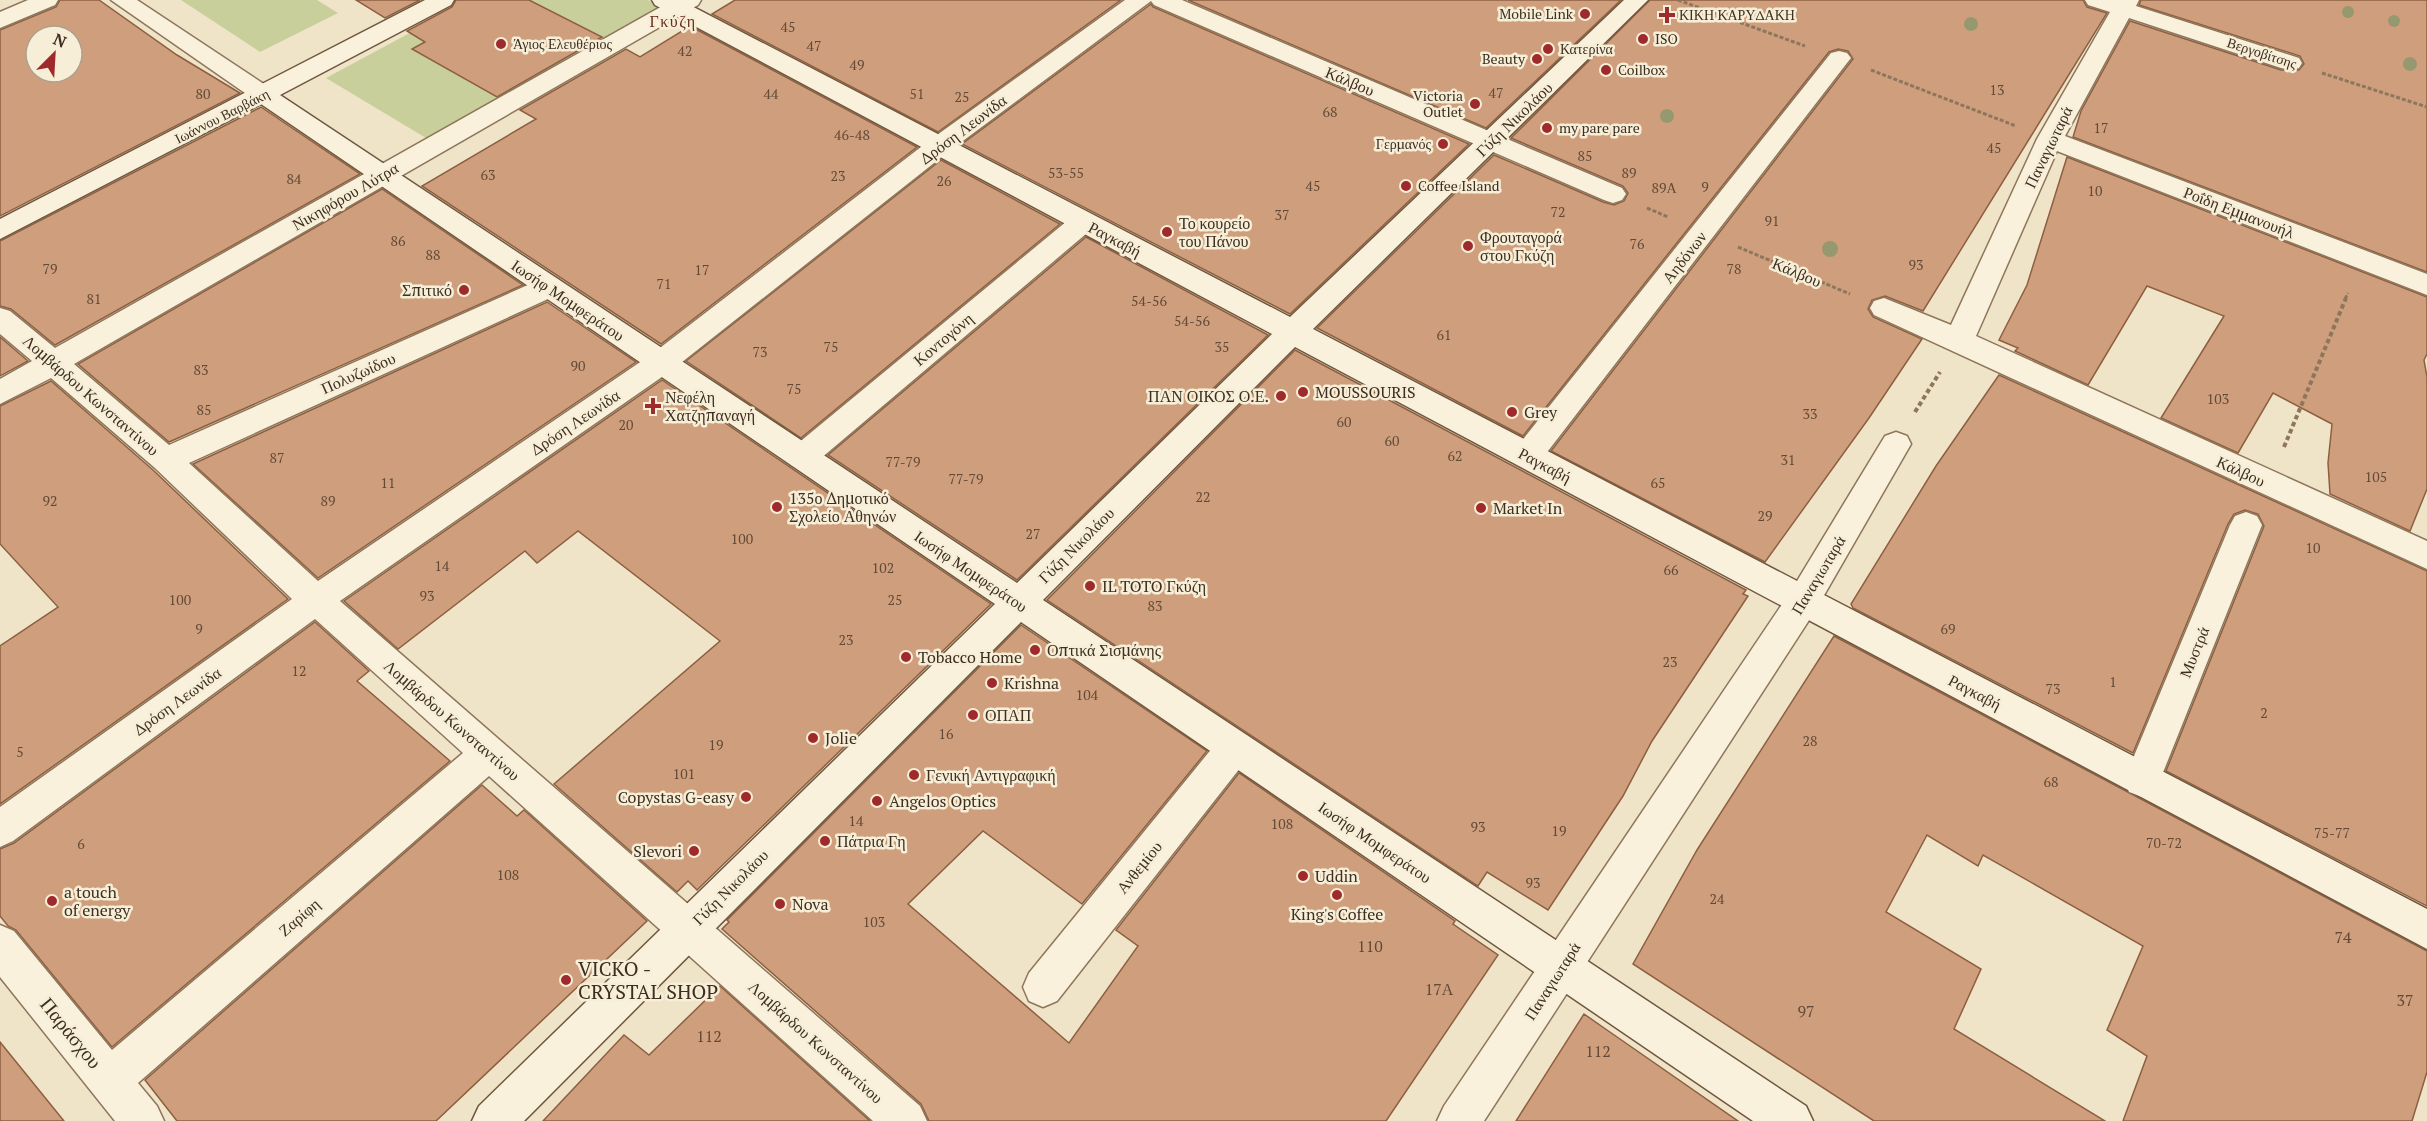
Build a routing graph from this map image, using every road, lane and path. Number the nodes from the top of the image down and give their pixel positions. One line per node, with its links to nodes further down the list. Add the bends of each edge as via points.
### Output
1 (47, 0): 10 (street)
2 (122, 0): 13 (street, Ιωσήφ Μομφεράτου)
3 (443, 0): 13 (street, Ιωάννου Βαρβάκη)
4 (1140, 0): 17 (street, Δρόση Λεωνίδα)
5 (1162, 0): 16 (street, Κάλβου)
6 (1637, 0): 16 (street, Γύζη Νικολάου)
7 (2096, 0): 9 (street, Βεργοβίτσης)
8 (677, 2): 17 (street, Ραγκαβή); 18 (street, Νικηφόρου Λύτρα)
9 (2125, 4): 12 (street, Βεργοβίτσης); 15 (street, Παναγιωταρά)
10 (0, 21)
11 (1839, 58): 22 (street, Αηδόνων)
12 (2290, 63): 14 (path, Βεργοβίτσης)
13 (264, 95): 18 (street, Ιωσήφ Μομφεράτου); 21 (street, Ιωάννου Βαρβάκη)
14 (2427, 107)
15 (2050, 139): 23 (street, Ροΐδη Εμμανουήλ); 29 (street, Παναγιωταρά)
16 (1491, 141): 19 (street, Κάλβου); 28 (street, Γύζη Νικολάου)
17 (939, 146): 20 (street, Ραγκαβή); 31 (street, Δρόση Λεωνίδα)
18 (383, 175): 25 (street, Ιωσήφ Μομφεράτου); 30 (street, Νικηφόρου Λύτρα)
19 (1613, 194): 22 (path, Κάλβου)
20 (1083, 222): 28 (street, Ραγκαβή); 35 (street, Κοντογόνη)
21 (0, 230)
22 (1703, 232): 26 (path, Κάλβου); 34 (street, Αηδόνων)
23 (2362, 259): 24 (street, Ροΐδη Εμμανουήλ); 37 (path)
24 (2427, 285)
25 (549, 287): 31 (street, Ιωσήφ Μομφεράτου); 36 (street, Πολυζωίδου)
26 (1884, 308): 29 (street, Κάλβου)
27 (0, 318): 30 (street, Λομβάρδου Κωνσταντίνου)
28 (1292, 332): 34 (street, Ραγκαβή); 42 (street, Γύζη Νικολάου)
29 (1959, 340): 33 (path); 37 (street, Κάλβου)
30 (54, 362): 32 (street, Νικηφόρου Λύτρα); 36 (street, Λομβάρδου Κωνσταντίνου)
31 (662, 362): 35 (street, Ιωσήφ Μομφεράτου); 40 (street, Δρόση Λεωνίδα)
32 (0, 393)
33 (1896, 444): 41 (street, Παναγιωταρά)
34 (1527, 456): 41 (street, Ραγκαβή)
35 (802, 457): 42 (street, Ιωσήφ Μομφεράτου)
36 (166, 460): 40 (street, Λομβάρδου Κωνσταντίνου)
37 (2269, 484): 39 (street, Κάλβου)
38 (2246, 525): 45 (street, Μυστρά)
39 (2427, 556)
40 (316, 600): 44 (street, Λομβάρδου Κωνσταντίνου); 46 (street, Δρόση Λεωνίδα)
41 (1803, 601): 45 (street, Ραγκαβή); 50 (street, Παναγιωταρά)
42 (1018, 602): 43 (street, Ιωσήφ Μομφεράτου); 47 (street, Γύζη Νικολάου)
43 (1235, 747): 50 (street, Ιωσήφ Μομφεράτου); 51 (street, Ανθεμίου)
44 (490, 753): 47 (street, Λομβάρδου Κωνσταντίνου); 52 (street, Ζαρίφη)
45 (2142, 780): 48 (street, Ραγκαβή)
46 (0, 830)
47 (688, 929): 54 (street, Γύζη Νικολάου); 55 (street, Λομβάρδου Κωνσταντίνου)
48 (2427, 930)
49 (0, 945): 52 (street, Παράσχου)
50 (1561, 967): 56 (street, Παναγιωταρά); 57 (street, Ιωσήφ Μομφεράτου)
51 (1043, 987)
52 (109, 1080): 53 (street, Παράσχου)
53 (142, 1121)
54 (494, 1121)
55 (905, 1121)
56 (1459, 1121)
57 (1791, 1121)

